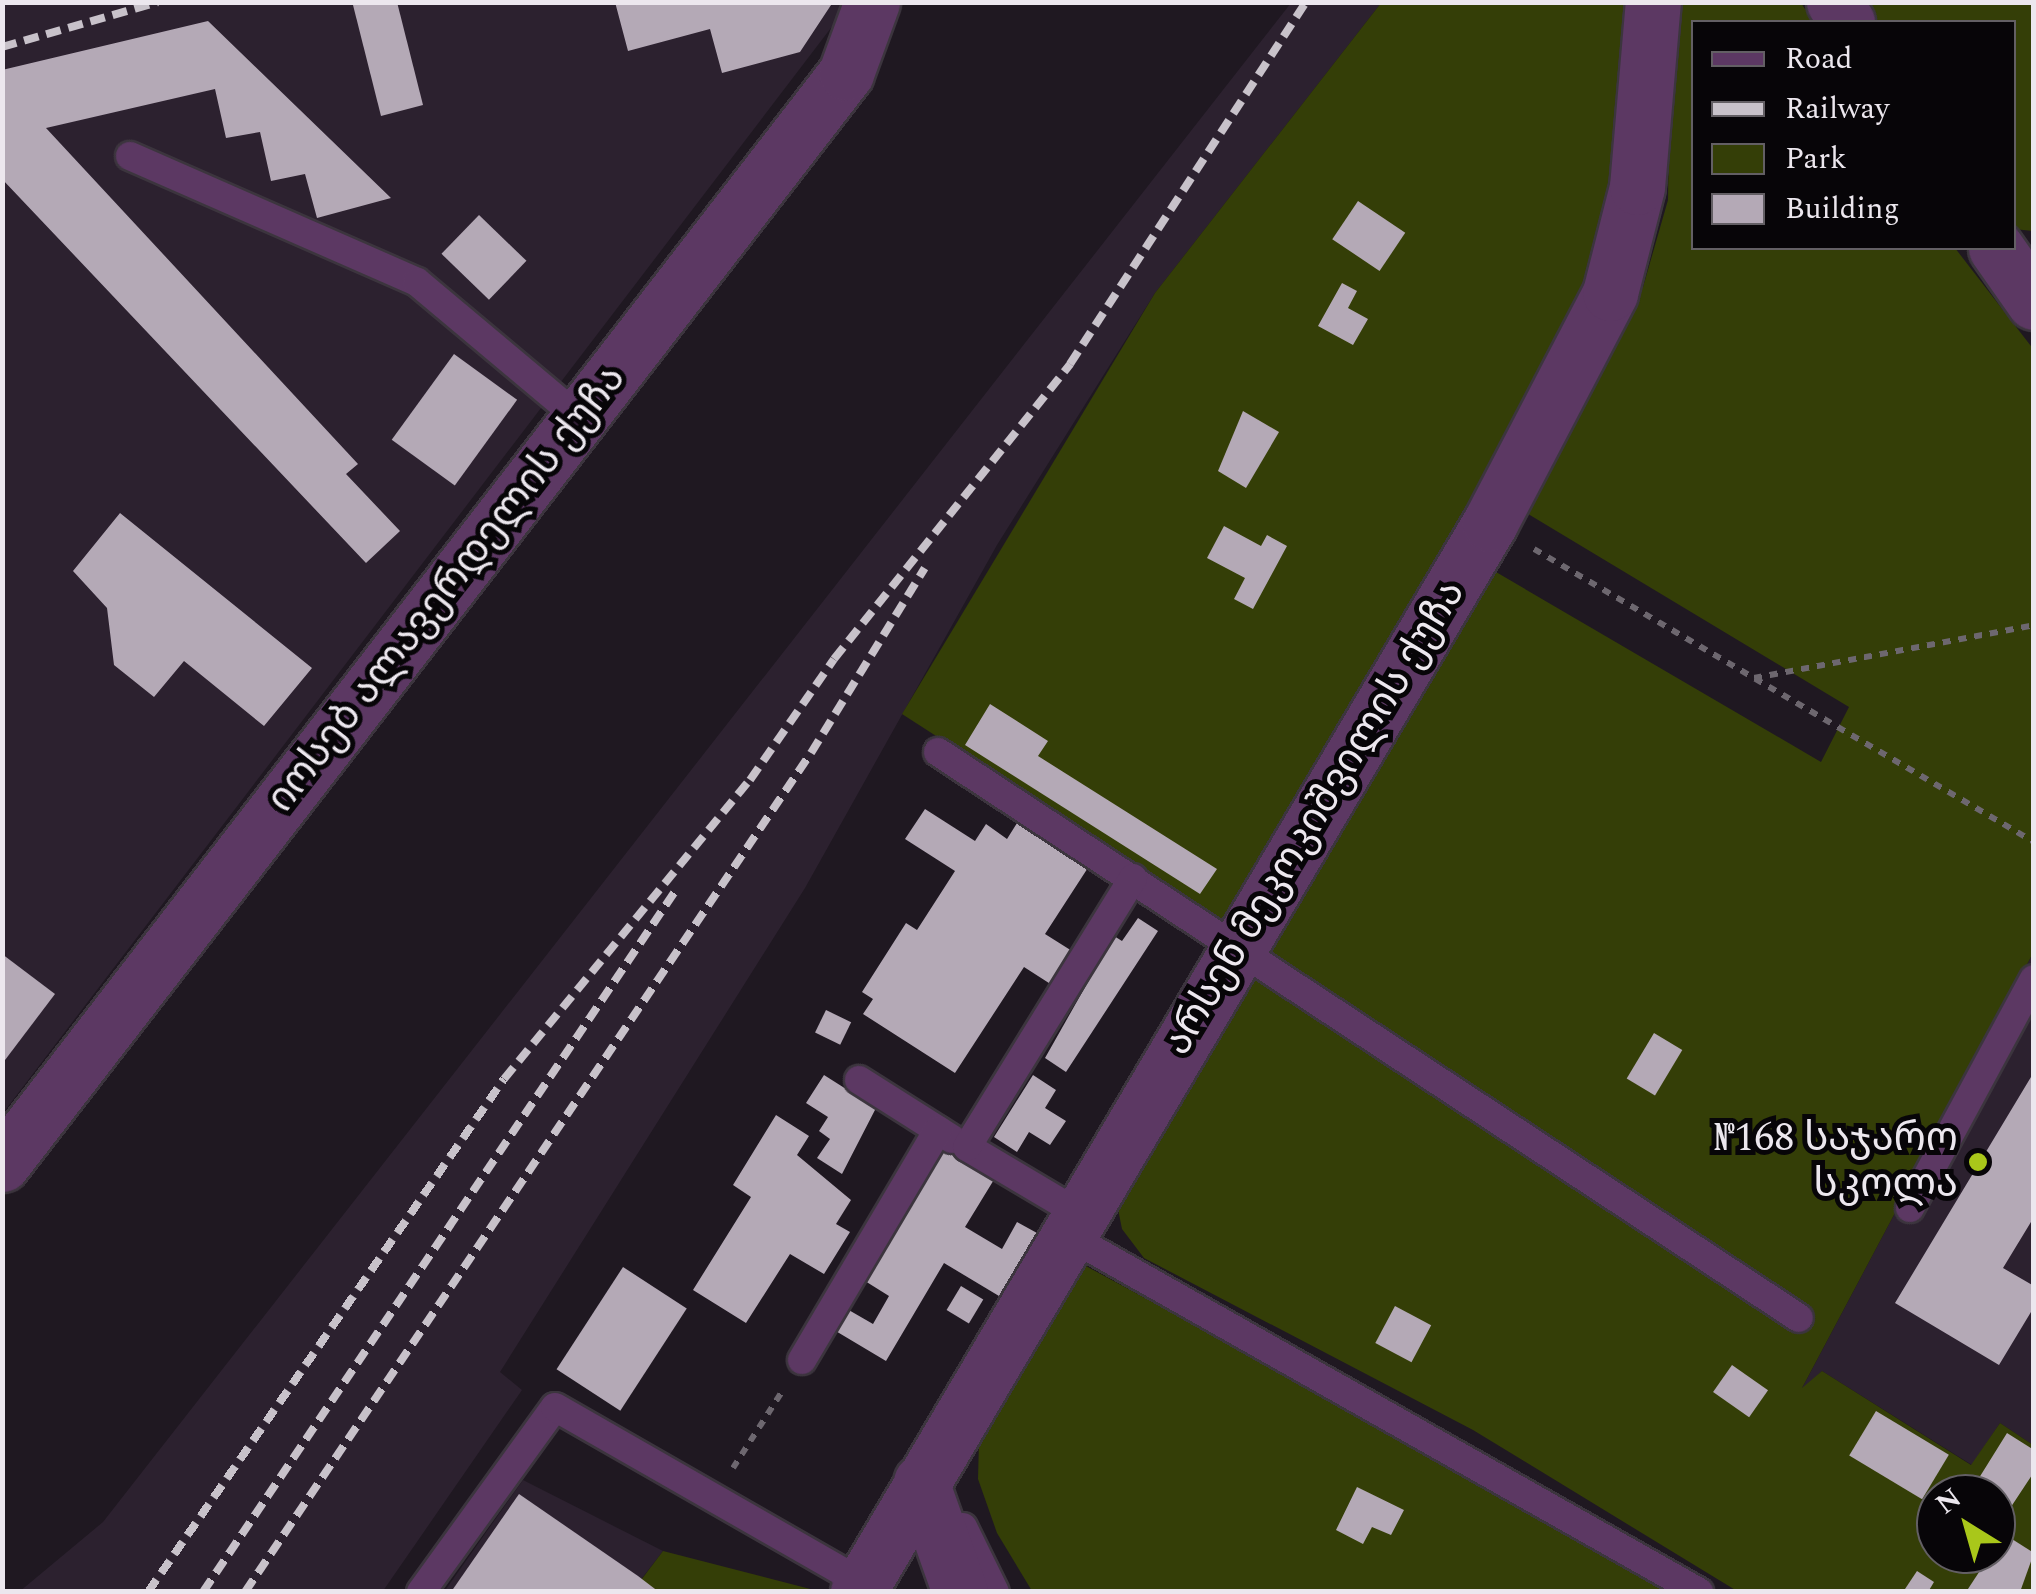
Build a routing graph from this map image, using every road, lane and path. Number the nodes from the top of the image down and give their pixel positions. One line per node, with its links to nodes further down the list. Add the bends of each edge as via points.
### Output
1 (872, 2): 4 (street, იოსებ ალავერდელის ქუჩა, via 846,73)
2 (1653, 2): 5 (street, არსენ მეკოკიშვილის ქუჩა, via 1638,187 1610,294)
3 (130, 156): 4 (lane, via 417,282)
4 (580, 418): 16 (street, იოსებ ალავერდელის ქუჩა)
5 (1490, 524): 7 (path); 11 (street, არსენ მეკოკიშვილის ქუჩა)
6 (2034, 625): 7 (path)
7 (1753, 678): 9 (path)
8 (938, 752): 10 (lane)
9 (2034, 842)
10 (1134, 878): 11 (lane); 15 (lane)
11 (1238, 946): 18 (street, არსენ მეკოკიშვილის ქუჩა); 19 (lane)
12 (2034, 979): 17 (lane)
13 (859, 1080): 14 (lane)
14 (938, 1130): 15 (lane); 20 (lane)
15 (966, 1147): 18 (lane)
16 (5, 1155)
17 (1910, 1208)
18 (1074, 1225): 21 (street, არსენ მეკოკიშვილის ქუჩა); 27 (lane)
19 (1799, 1318)
20 (802, 1360): 22 (path)
21 (931, 1466): 23 (street, არსენ მეკოკიშვილის ქუჩა); 25 (street); 26 (lane)
22 (714, 1498): 23 (lane); 24 (lane, via 554,1408)
23 (860, 1587)
24 (421, 1592)
25 (960, 1592)
26 (996, 1592)
27 (1699, 1592)

